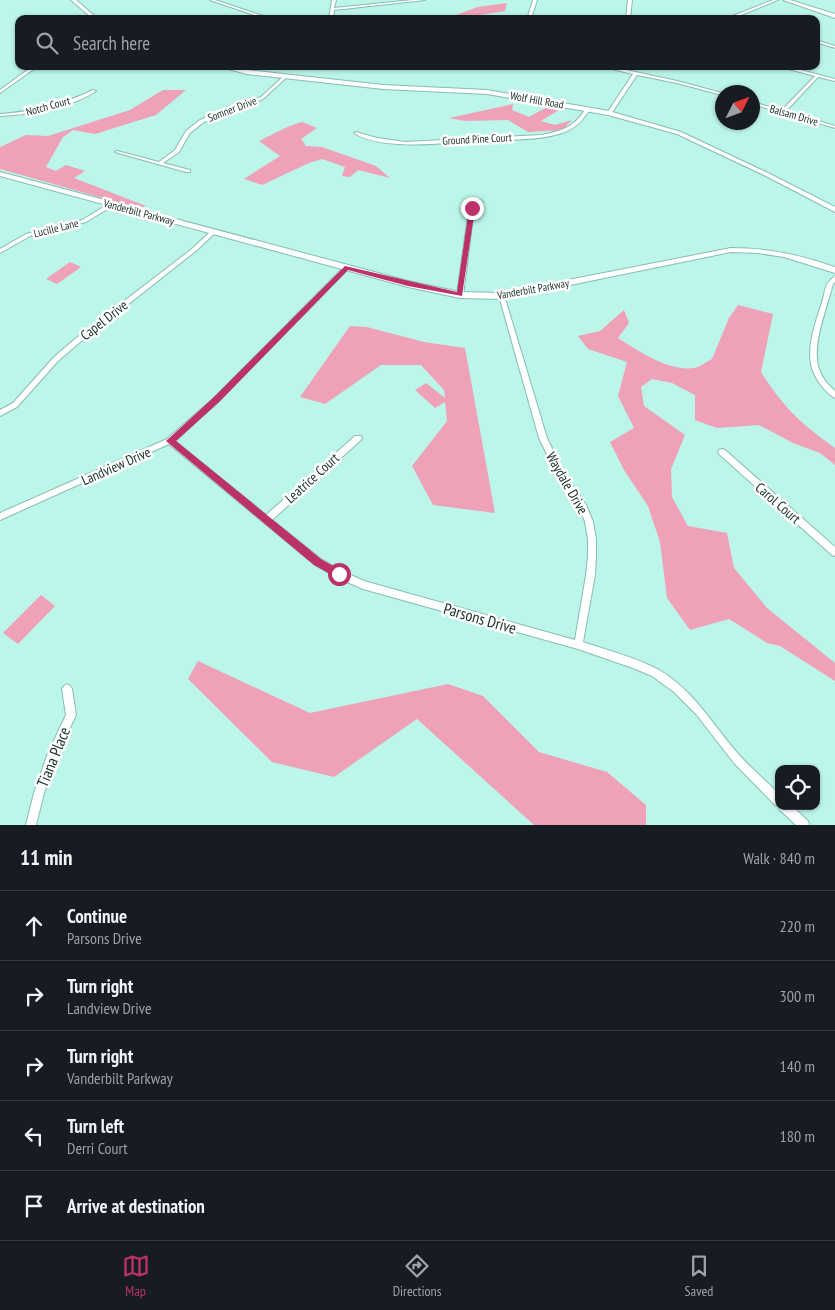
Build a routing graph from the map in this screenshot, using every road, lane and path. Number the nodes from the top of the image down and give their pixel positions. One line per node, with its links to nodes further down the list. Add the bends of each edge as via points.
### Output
1 (73, 0): 11 (street)
2 (212, 0): 12 (street)
3 (334, 0): 9 (street)
4 (423, 0): 9 (street)
5 (535, 0): 14 (street)
6 (630, 0): 15 (street)
7 (776, 0): 10 (street)
8 (785, 0): 16 (street)
9 (333, 9): 13 (street)
10 (738, 14)
11 (90, 15)
12 (258, 15)
13 (332, 15)
14 (530, 15)
15 (628, 15)
16 (835, 16)
17 (820, 42): 18 (street)
18 (835, 47)
19 (30, 70): 28 (street)
20 (248, 70): 24 (street, Wolf Hill Road)
21 (618, 70): 23 (street)
22 (792, 70): 25 (street)
23 (636, 74): 29 (street); 33 (street)
24 (286, 76): 31 (street, Wolf Hill Road, via 383,88 487,92); 38 (street, Somner Drive, via 262,98 202,121 188,132 176,151)
25 (816, 77): 26 (street); 32 (street)
26 (835, 80)
27 (94, 90): 34 (street, Notch Court, via 84,96 25,112)
28 (0, 92)
29 (715, 92)
30 (760, 105): 32 (street, Balsam Drive)
31 (588, 109): 33 (street, Wolf Hill Road); 36 (street, Ground Pine Court, via 574,127 541,136 392,143)
32 (783, 112): 35 (street, Balsam Drive)
33 (609, 113): 43 (street, Wolf Hill Road, via 680,133)
34 (0, 115)
35 (835, 127)
36 (356, 133)
37 (117, 152): 38 (street)
38 (160, 163): 39 (street)
39 (188, 171)
40 (0, 174): 42 (street, Vanderbilt Parkway)
41 (480, 202): 49 (street, via 472,208)
42 (112, 204): 44 (street, Vanderbilt Parkway); 45 (street, Lucille Lane, via 84,221 28,235)
43 (835, 210)
44 (213, 232): 46 (street, Vanderbilt Parkway); 52 (street, Capel Drive, via 63,353 22,398)
45 (0, 251)
46 (347, 268): 49 (street, Vanderbilt Parkway); 54 (street, Landview Drive, via 216,400)
47 (835, 270): 50 (street, Vanderbilt Parkway, via 781,254 731,250)
48 (835, 278): 51 (street, via 830,284 813,362 817,374)
49 (460, 295): 50 (street, Vanderbilt Parkway)
50 (502, 296): 59 (street, Waydale Drive, via 550,457 589,522 592,559)
51 (835, 395)
52 (0, 414)
53 (358, 438): 57 (street, Leatrice Court)
54 (170, 441): 56 (street, Landview Drive); 57 (street, Parsons Drive)
55 (722, 452): 58 (street, Carol Court)
56 (0, 517)
57 (267, 519): 59 (street, Parsons Drive, via 318,562 363,585)
58 (835, 552)
59 (578, 645): 61 (street, Parsons Drive, via 655,673 677,689 699,711 737,760)
60 (67, 689): 63 (street, Tiana Place, via 71,715 53,753)
61 (775, 797)
62 (788, 810): 64 (street)
63 (31, 825)
64 (804, 825)

